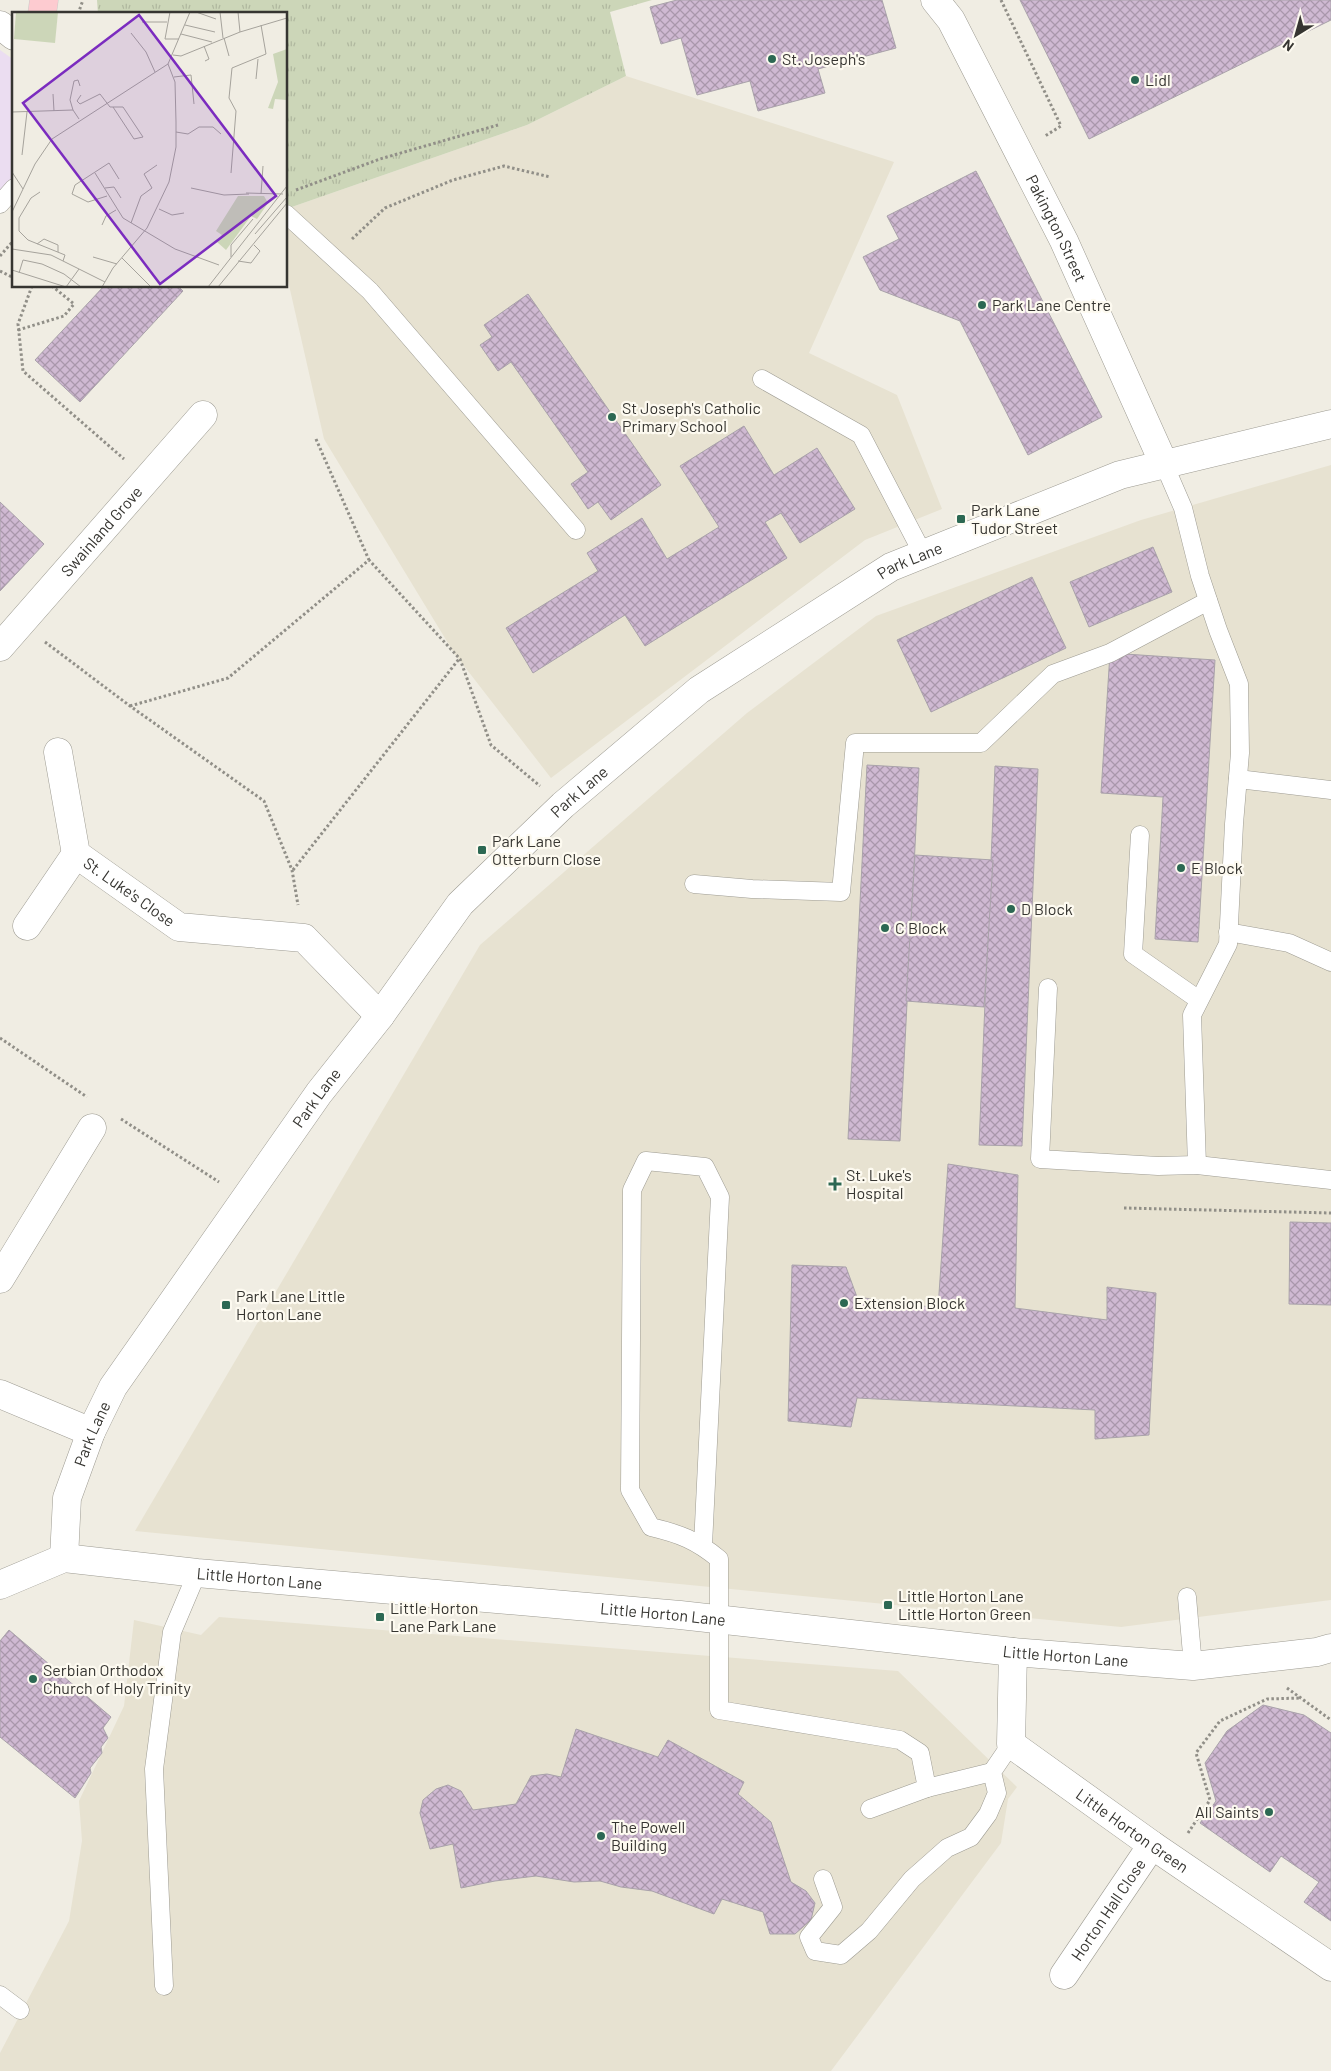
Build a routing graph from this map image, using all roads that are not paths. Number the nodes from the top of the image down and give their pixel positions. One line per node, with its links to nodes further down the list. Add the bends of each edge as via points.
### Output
1 (935, 0): 10 (street, Pakington Street, via 951,20 1064,241)
2 (0, 25): 3 (street)
3 (12, 34)
4 (12, 190): 5 (lane)
5 (0, 204)
6 (288, 216): 11 (lane, via 370,291)
7 (762, 380): 12 (lane, via 860,435)
8 (203, 415): 14 (street, Swainland Grove)
9 (1331, 424): 10 (street, Park Lane)
10 (1164, 464): 12 (street, Park Lane, via 1120,475); 13 (lane, via 1183,508)
11 (576, 530)
12 (923, 554): 26 (street, Park Lane, via 891,568 699,690 563,805 460,904)
13 (1208, 602): 16 (lane, via 1239,684); 20 (lane, via 1110,653 1053,674 981,743 855,743 841,892)
14 (0, 647)
15 (58, 752): 19 (street, St. Luke's Close)
16 (1238, 779): 17 (lane); 22 (lane)
17 (1331, 790)
18 (1140, 835): 25 (lane, via 1133,954)
19 (76, 854): 21 (street, St. Luke's Close); 26 (street, St. Luke's Close, via 179,927 304,938)
20 (694, 884)
21 (27, 926)
22 (1228, 932): 23 (lane, via 1289,943); 25 (lane, via 1228,944)
23 (1331, 962)
24 (1048, 988): 28 (lane, via 1040,1159)
25 (1199, 1000): 28 (lane, via 1192,1015)
26 (380, 1016): 32 (street, Park Lane, via 319,1093 113,1387)
27 (92, 1128): 30 (street)
28 (1197, 1165): 29 (lane)
29 (1331, 1180)
30 (0, 1278)
31 (0, 1394): 32 (street)
32 (91, 1432): 34 (street, Park Lane, via 67,1498)
33 (702, 1545): 33 (lane, via 682,1534 651,1527 630,1490 632,1190 646,1161 705,1167 720,1197); 38 (lane, via 719,1559)
34 (64, 1558): 35 (street, Little Horton Lane); 36 (street, Little Horton Lane)
35 (197, 1573): 38 (street, Little Horton Lane); 50 (lane, via 172,1632 154,1769)
36 (0, 1585)
37 (1187, 1597): 41 (lane)
38 (720, 1619): 40 (street, Little Horton Lane); 44 (lane, via 719,1710 900,1740 920,1752)
39 (1331, 1648): 41 (street, Little Horton Lane)
40 (1013, 1652): 41 (street, Little Horton Lane); 42 (street)
41 (1193, 1666)
42 (1012, 1744): 43 (lane); 46 (street, Little Horton Green)
43 (992, 1772): 44 (lane); 47 (lane, via 997,1792 988,1814 971,1837 947,1848 912,1879 869,1931 841,1955 815,1951 809,1937 833,1907)
44 (927, 1788): 45 (lane)
45 (870, 1809)
46 (1162, 1851): 48 (street, Little Horton Green); 49 (street, Horton Hall Close)
47 (823, 1878)
48 (1331, 1967)
49 (1064, 1975)
50 (164, 1986)
51 (0, 1995): 52 (lane)
52 (20, 2010)

